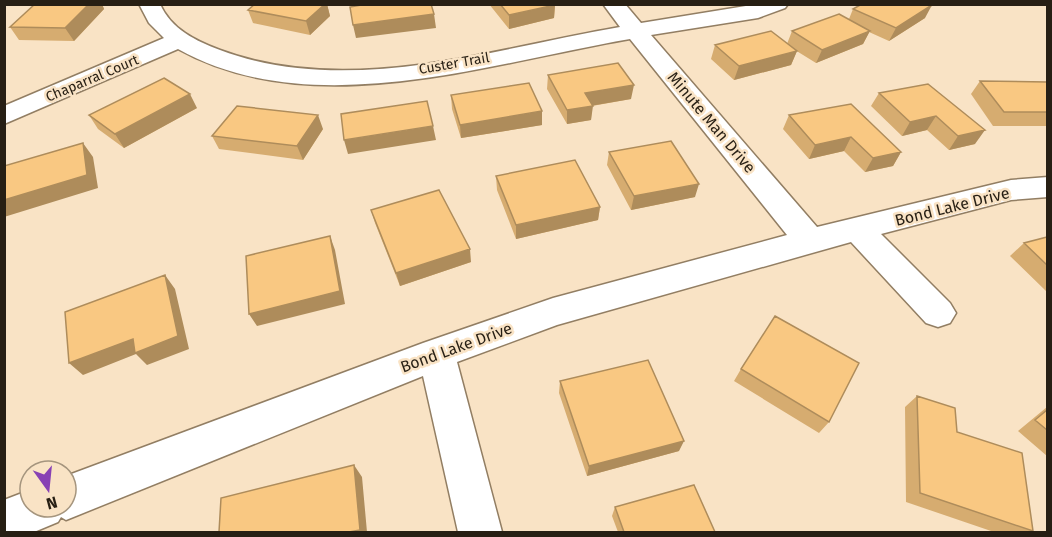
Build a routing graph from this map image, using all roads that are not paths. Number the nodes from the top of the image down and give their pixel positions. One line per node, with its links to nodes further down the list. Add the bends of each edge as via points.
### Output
1 (149, 4): 5 (street, Custer Trail, via 161,24)
2 (613, 4): 4 (street, Minute Man Drive)
3 (778, 4): 4 (street, Custer Trail, via 758,12)
4 (636, 31): 5 (street, Custer Trail, via 441,66 345,77 309,76 238,65); 9 (street, Minute Man Drive)
5 (179, 40): 6 (street, Chaparral Court)
6 (4, 116)
7 (1047, 187): 8 (street, Bond Lake Drive, via 1011,190)
8 (857, 229): 9 (street, Bond Lake Drive); 10 (street)
9 (810, 241): 11 (street, Bond Lake Drive, via 553,312)
10 (938, 313)
11 (436, 354): 12 (street, Bond Lake Drive); 13 (street)
12 (78, 493)
13 (480, 532)

